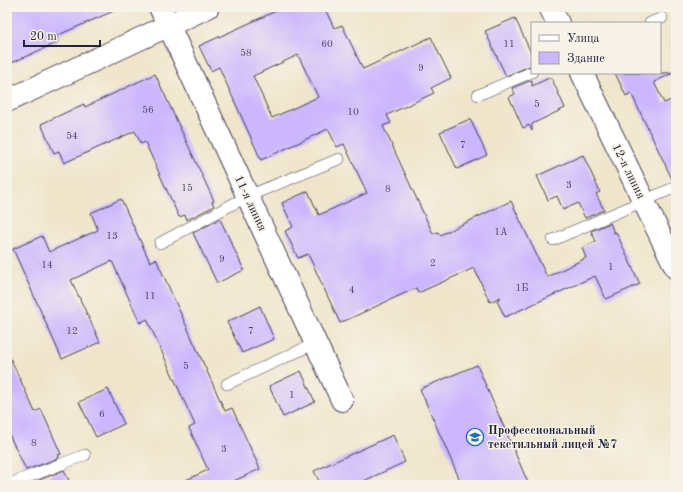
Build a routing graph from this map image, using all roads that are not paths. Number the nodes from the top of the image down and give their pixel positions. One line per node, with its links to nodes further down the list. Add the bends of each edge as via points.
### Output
1 (208, 7): 3 (street)
2 (550, 7): 5 (street)
3 (165, 16): 10 (street); 13 (street, 11-я линия)
4 (662, 18): 6 (lane)
5 (558, 22)
6 (652, 22)
7 (531, 72): 9 (lane)
8 (582, 74): 14 (street, 12-я линия)
9 (478, 95)
10 (7, 101)
11 (339, 159): 13 (lane)
12 (676, 187): 14 (lane)
13 (248, 196): 16 (lane); 18 (street, 11-я линия)
14 (644, 200): 15 (lane); 17 (street, 12-я линия)
15 (553, 240)
16 (160, 243)
17 (676, 268)
18 (316, 343): 19 (lane); 20 (street, 11-я линия)
19 (227, 384)
20 (342, 400)
21 (85, 455): 22 (lane)
22 (7, 485)

